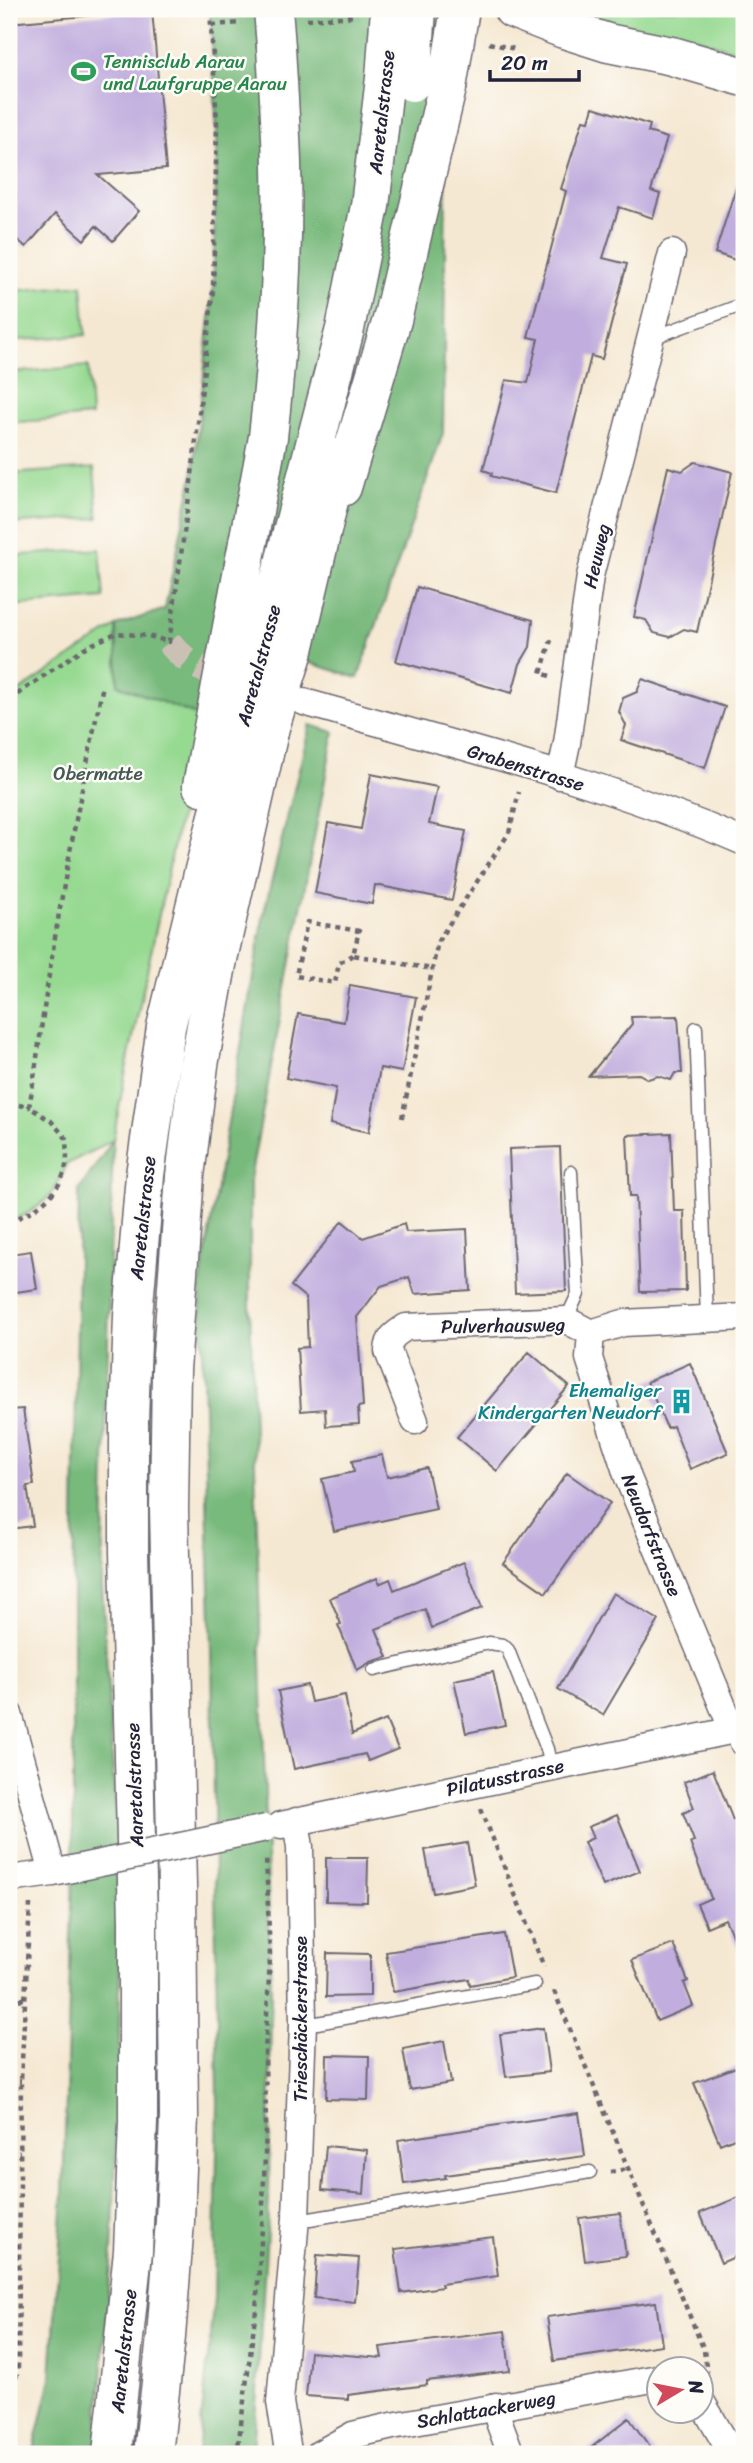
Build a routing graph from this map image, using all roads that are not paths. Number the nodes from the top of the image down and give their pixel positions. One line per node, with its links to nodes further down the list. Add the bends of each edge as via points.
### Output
1 (273, 9): 14 (main road, bridge, via 282,248 272,401 187,863)
2 (390, 9): 7 (main road, Aaretalstrasse, bridge)
3 (417, 9): 7 (main road, Aaretalstrasse, bridge)
4 (460, 9): 7 (main road, bridge)
5 (513, 9): 6 (main road, via 608,43)
6 (744, 77)
7 (415, 82): 14 (main road, Aaretalstrasse, via 370,206 345,329); 37 (main road, Aaretalstrasse, via 380,282 293,654 270,727 213,986 191,1119 171,1370 169,1509 178,2116 166,2337)
8 (672, 253): 10 (street, Heuweg)
9 (744, 304): 10 (lane)
10 (649, 340): 12 (street, Heuweg, via 590,576)
11 (304, 702): 12 (street, Grabenstrasse)
12 (559, 776): 13 (street, Grabenstrasse)
13 (744, 842)
14 (166, 1027): 36 (main road, Aaretalstrasse, via 145,1175 132,1329 129,1551 138,2122 133,2250)
15 (696, 1028): 18 (lane)
16 (571, 1172): 19 (lane, via 578,1294)
17 (744, 1317): 18 (street, Pulverhausweg)
18 (707, 1318): 20 (street, Pulverhausweg, via 623,1323)
19 (566, 1320): 20 (street, Pulverhausweg); 21 (street, Pulverhausweg, via 406,1327 394,1334 388,1351)
20 (591, 1333): 24 (street, Neudorfstrasse, via 589,1358 628,1478 729,1721)
21 (415, 1421)
22 (374, 1670): 25 (lane, via 489,1643 503,1645)
23 (9, 1714): 27 (street)
24 (741, 1734): 25 (street, Pilatusstrasse)
25 (551, 1767): 26 (street, Pilatusstrasse)
26 (296, 1821): 27 (street, Pilatusstrasse, bridge); 29 (street, Trieschäckerstrasse)
27 (42, 1874)
28 (535, 1984): 29 (lane)
29 (303, 2023): 31 (street, Trieschäckerstrasse)
30 (590, 2172): 31 (lane)
31 (296, 2218): 35 (street, Trieschäckerstrasse, via 280,2402)
32 (644, 2381): 33 (street, Schlattackerweg)
33 (496, 2406): 38 (street, Schlattackerweg, via 353,2435); 39 (street)
34 (714, 2415): 40 (street)
35 (284, 2453): 38 (street, Trieschäckerstrasse, via 303,2450)
36 (112, 2454)
37 (153, 2454)
38 (317, 2454)
39 (511, 2454)
40 (733, 2454)

